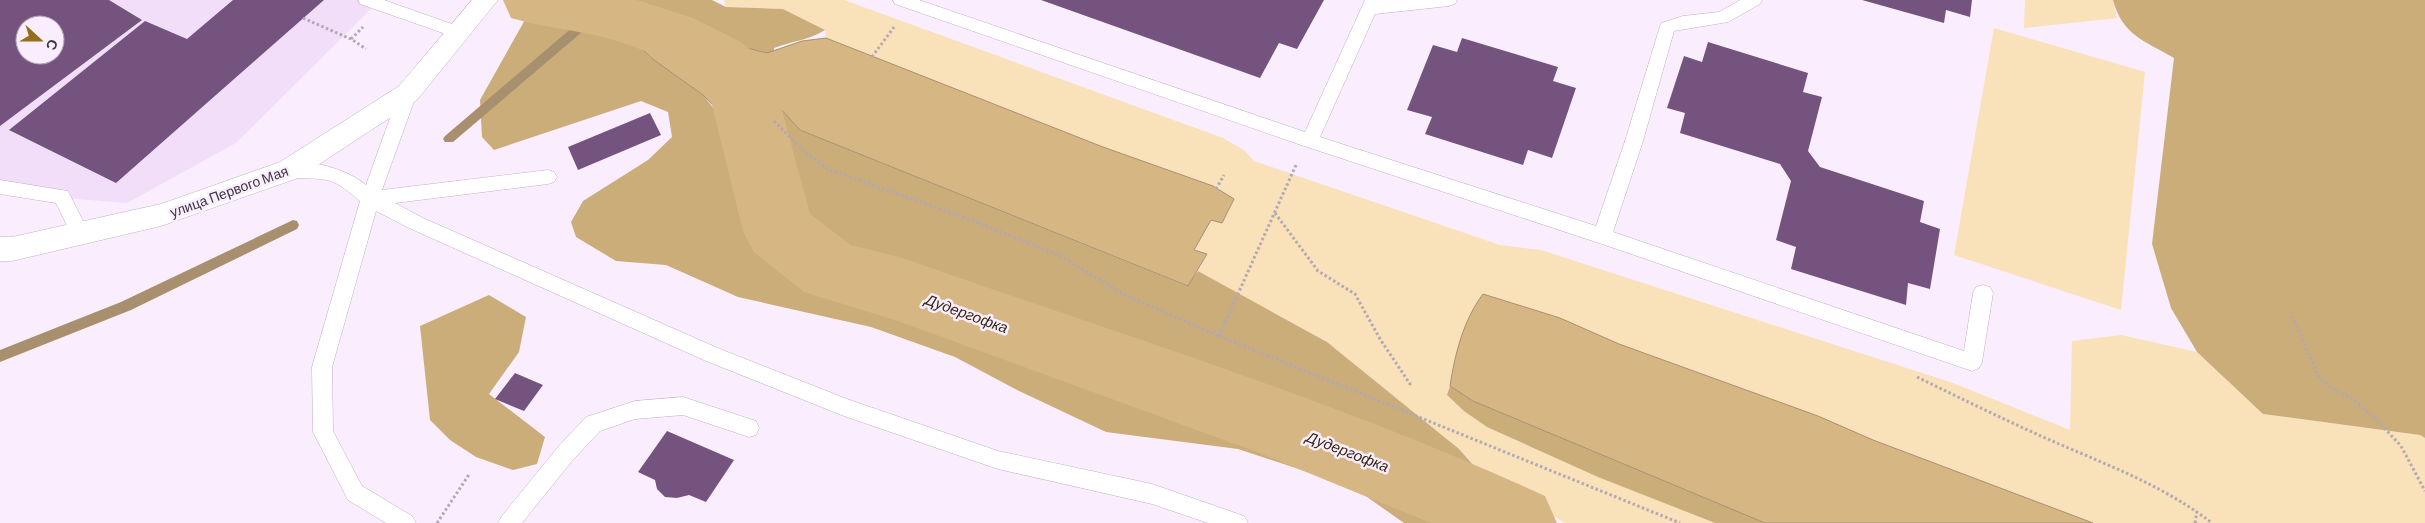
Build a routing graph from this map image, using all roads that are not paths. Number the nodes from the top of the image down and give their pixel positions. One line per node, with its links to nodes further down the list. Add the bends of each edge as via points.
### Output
1 (366, 0): 7 (lane)
2 (486, 0): 7 (main road, улица Первого Мая)
3 (901, 0): 9 (lane)
4 (1449, 0): 6 (lane)
5 (1754, 0): 15 (lane, via 1722,18 1667,27)
6 (1370, 4): 9 (lane)
7 (460, 33): 8 (main road, улица Первого Мая)
8 (408, 93): 10 (main road, улица Первого Мая); 13 (lane)
9 (1310, 141): 15 (lane)
10 (289, 170): 13 (lane, via 329,173 352,183); 14 (main road, улица Первого Мая, via 161,215)
11 (548, 177): 13 (lane)
12 (0, 187): 14 (lane, via 62,196)
13 (370, 199): 19 (lane, via 322,367 323,432 355,493); 21 (lane, via 416,223 713,355 844,406 998,460 1152,494)
14 (80, 233): 16 (main road, улица Первого Мая)
15 (1602, 236): 17 (lane, via 1972,362)
16 (0, 249)
17 (1983, 293)
18 (749, 428): 20 (lane, via 683,406 635,410 593,424)
19 (405, 523)
20 (508, 523)
21 (1237, 523)

